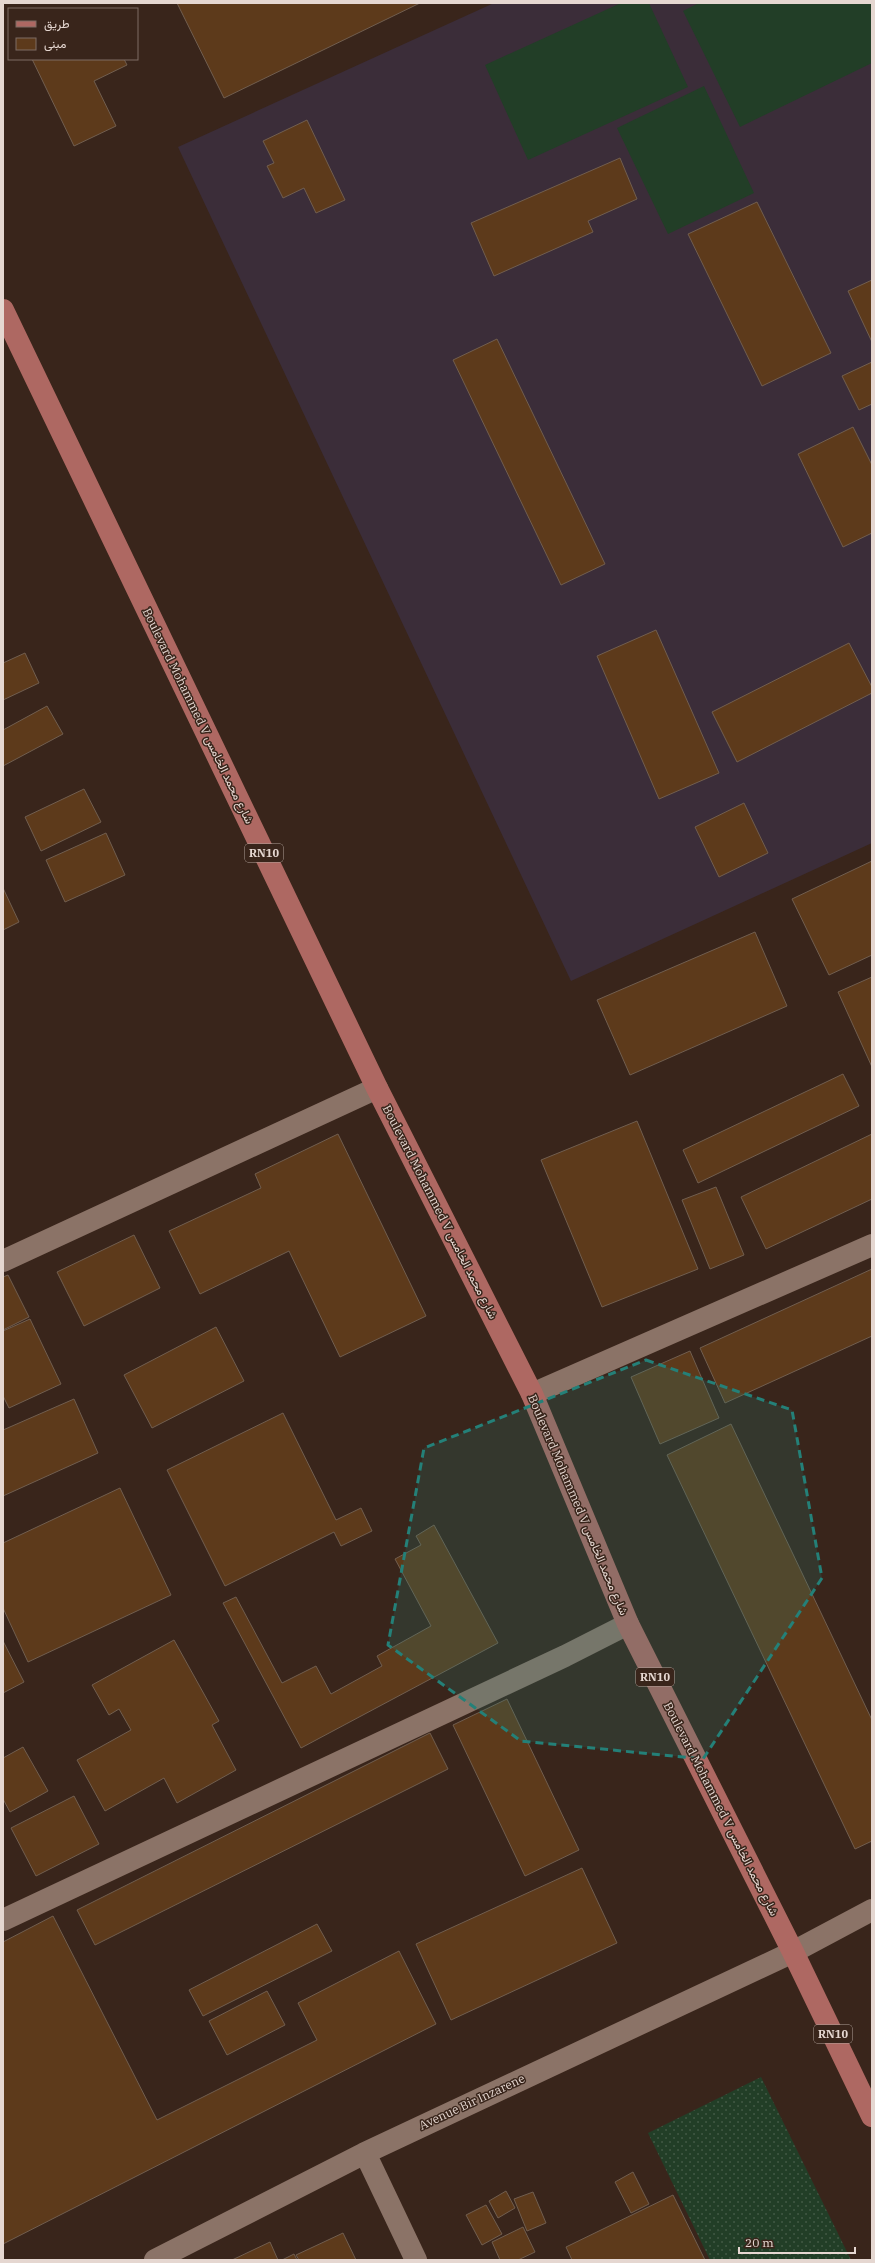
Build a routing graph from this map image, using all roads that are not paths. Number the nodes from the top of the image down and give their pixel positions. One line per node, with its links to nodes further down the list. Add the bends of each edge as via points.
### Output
1 (3, 310): 2 (main road, Boulevard Mohammed V شارع محمد الخامس / RN10)
2 (377, 1088): 4 (street); 5 (main road, Boulevard Mohammed V شارع محمد الخامس / RN10)
3 (872, 1245): 5 (street)
4 (3, 1261)
5 (532, 1394): 6 (main road, Boulevard Mohammed V شارع محمد الخامس / RN10)
6 (628, 1624): 8 (street); 9 (main road, Boulevard Mohammed V شارع محمد الخامس / RN10)
7 (872, 1910): 9 (street, Avenue Bir Inzarene)
8 (3, 1920)
9 (793, 1952): 10 (main road, Boulevard Mohammed V شارع محمد الخامس / RN10); 11 (street, Avenue Bir Inzarene)
10 (872, 2116)
11 (364, 2153): 12 (street, Avenue Bir Inzarene); 13 (street)
12 (155, 2260)
13 (416, 2260)

